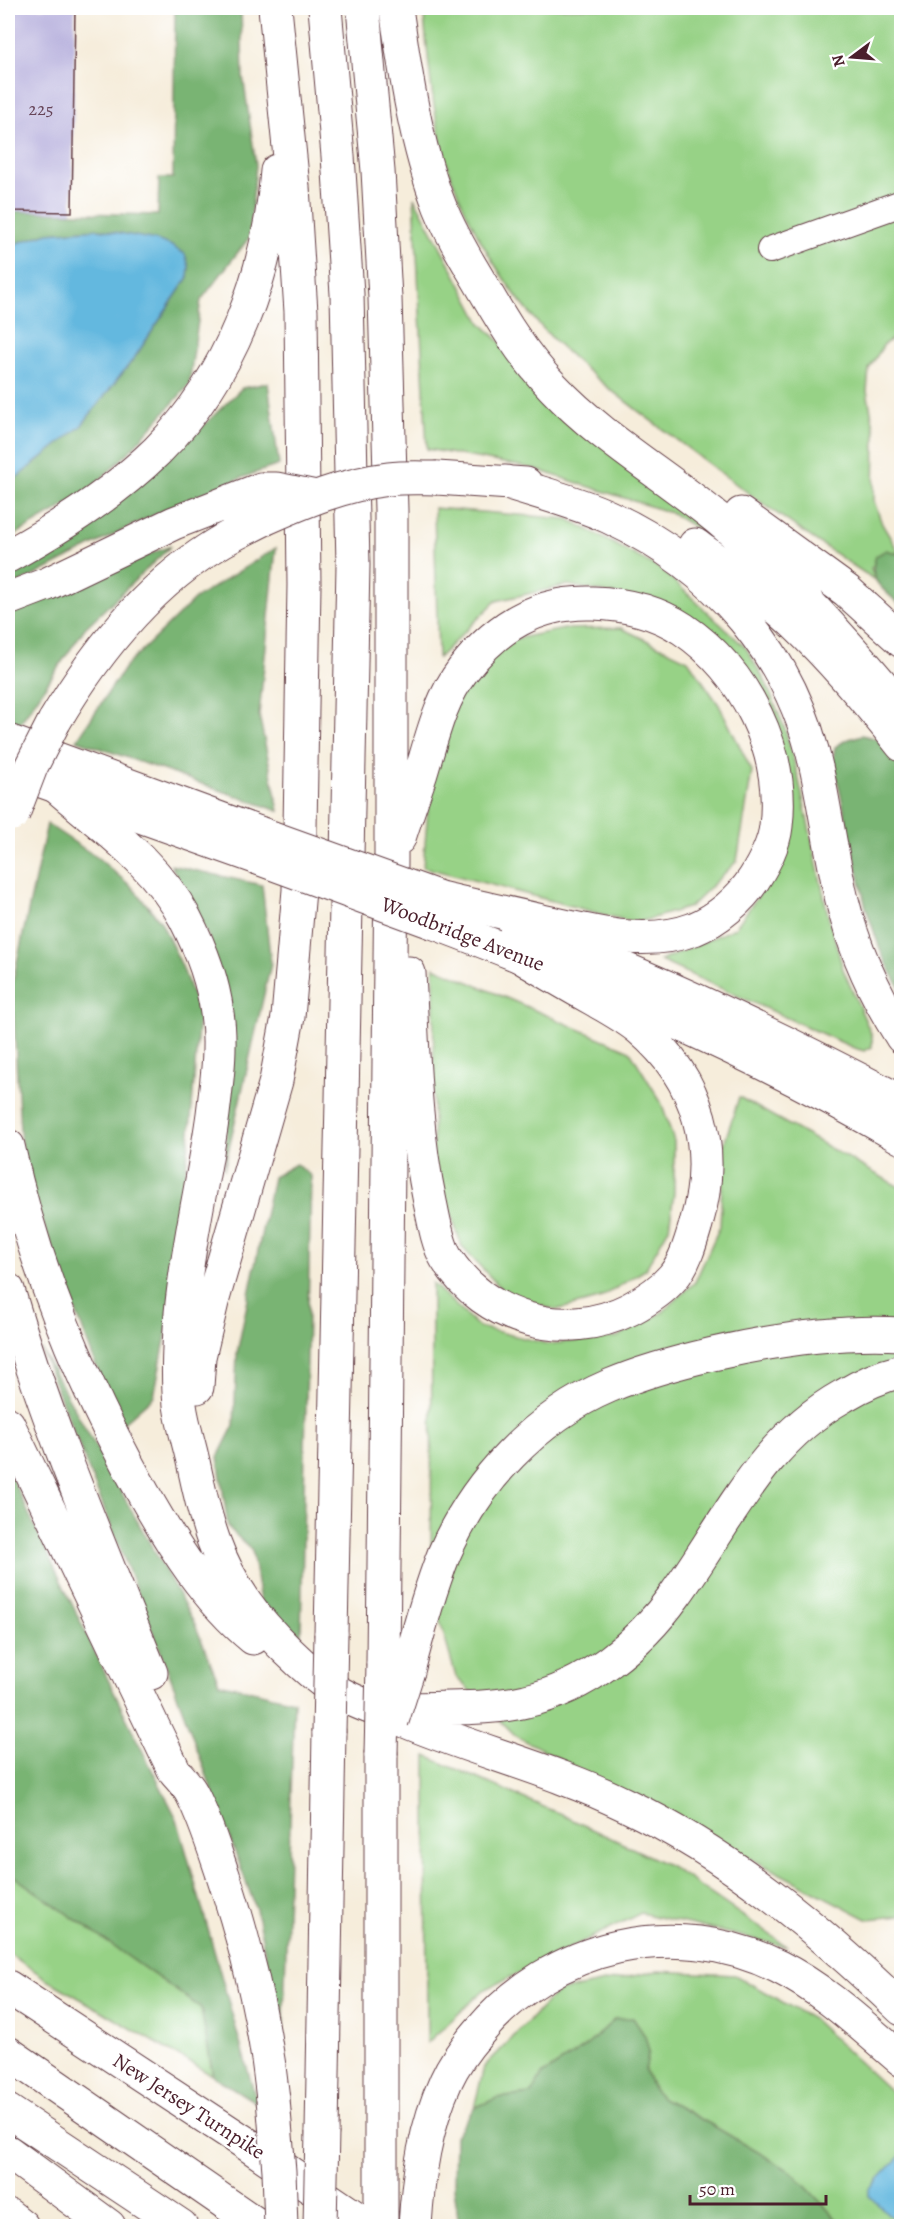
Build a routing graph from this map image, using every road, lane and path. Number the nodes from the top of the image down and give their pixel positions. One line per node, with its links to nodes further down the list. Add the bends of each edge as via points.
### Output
1 (274, 8): 5 (main road)
2 (325, 8): 50 (main road, bridge, via 347,294 353,565)
3 (363, 8): 21 (main road, via 378,171 387,354)
4 (396, 8): 8 (main road, via 424,157 440,207)
5 (283, 82): 11 (main road, via 275,197 260,274 243,323 220,365 191,411 158,450 82,512); 33 (main road, via 301,312 304,585 299,890 288,1017 276,1081 199,1357)
6 (902, 203): 7 (lane)
7 (770, 250)
8 (502, 321): 13 (main road, via 560,381 603,416 847,591); 14 (main road, via 552,386 594,427 764,558 815,609)
9 (506, 482): 10 (main road, bridge, via 390,478 316,497 276,489); 16 (main road, via 567,490 616,506 684,537 796,625); 25 (main road, via 609,517 675,555 727,598 768,650 797,704 817,768 843,901 860,956 882,1005)
10 (262, 504): 12 (main road, via 174,523); 19 (main road, bridge, via 146,601 112,637 54,722)
11 (8, 556)
12 (8, 599)
13 (902, 641)
14 (902, 710)
15 (8, 741): 20 (main road, Woodbridge Avenue)
16 (902, 745)
17 (8, 769): 18 (main road, Woodbridge Avenue)
18 (56, 786): 20 (main road, Woodbridge Avenue); 33 (main road, via 139,858 163,885 183,914 198,947 217,1011 217,1087 182,1309 179,1355 180,1406)
19 (10, 822)
20 (259, 846): 22 (main road, Woodbridge Avenue, bridge)
21 (391, 861): 22 (main road, via 445,700 484,644 509,624 541,609 577,602 650,612 683,629 712,653 739,684 758,718 770,753 777,792 776,828 766,860 747,890 724,912 694,929 661,937 626,937); 23 (main road)
22 (437, 910): 24 (main road, Woodbridge Avenue); 26 (main road, Woodbridge Avenue, via 558,941 779,1040)
23 (389, 927): 24 (main road, via 409,966 421,1156 445,1256 487,1302 515,1316 551,1324 583,1324 618,1315 637,1305 674,1276 691,1243 702,1206 706,1165 703,1127 689,1091 670,1061 640,1029); 34 (main road)
24 (515, 953): 27 (main road, Woodbridge Avenue, via 659,1013 758,1060)
25 (902, 1037)
26 (902, 1102)
27 (902, 1138)
28 (8, 1146): 35 (main road, via 26,1218 62,1320 109,1427 157,1518 189,1568 249,1635 284,1664)
29 (8, 1290): 37 (main road, via 51,1423 190,1768)
30 (902, 1334): 34 (main road, via 843,1334 746,1346 647,1372 574,1404 511,1455 464,1516)
31 (902, 1371): 36 (main road, via 859,1386 802,1423 753,1476 675,1596 646,1630 590,1675 529,1701 496,1707 400,1708)
32 (8, 1424): 37 (main road, via 176,1772)
33 (195, 1471): 35 (main road, via 210,1532 229,1575 264,1625)
34 (396, 1668): 52 (main road, bridge, via 381,1754)
35 (315, 1674): 36 (main road, via 338,1692)
36 (362, 1703): 39 (main road, via 420,1728 562,1778 625,1804 680,1833 786,1907)
37 (191, 1793): 49 (main road, bridge, via 241,1929 268,2046)
38 (8, 1987): 51 (main road, New Jersey Turnpike)
39 (902, 2009)
40 (8, 2053): 48 (main road)
41 (902, 2060): 53 (main road, via 825,1996 779,1967 740,1952 662,1942 589,1953 548,1972 514,1995 463,2050 446,2079 425,2145)
42 (8, 2111): 47 (main road)
43 (8, 2152): 46 (main road)
44 (8, 2216): 45 (main road)
45 (22, 2226)
46 (109, 2226)
47 (181, 2226)
48 (258, 2226)
49 (281, 2226)
50 (320, 2226)
51 (368, 2226)
52 (381, 2226)
53 (415, 2226)

